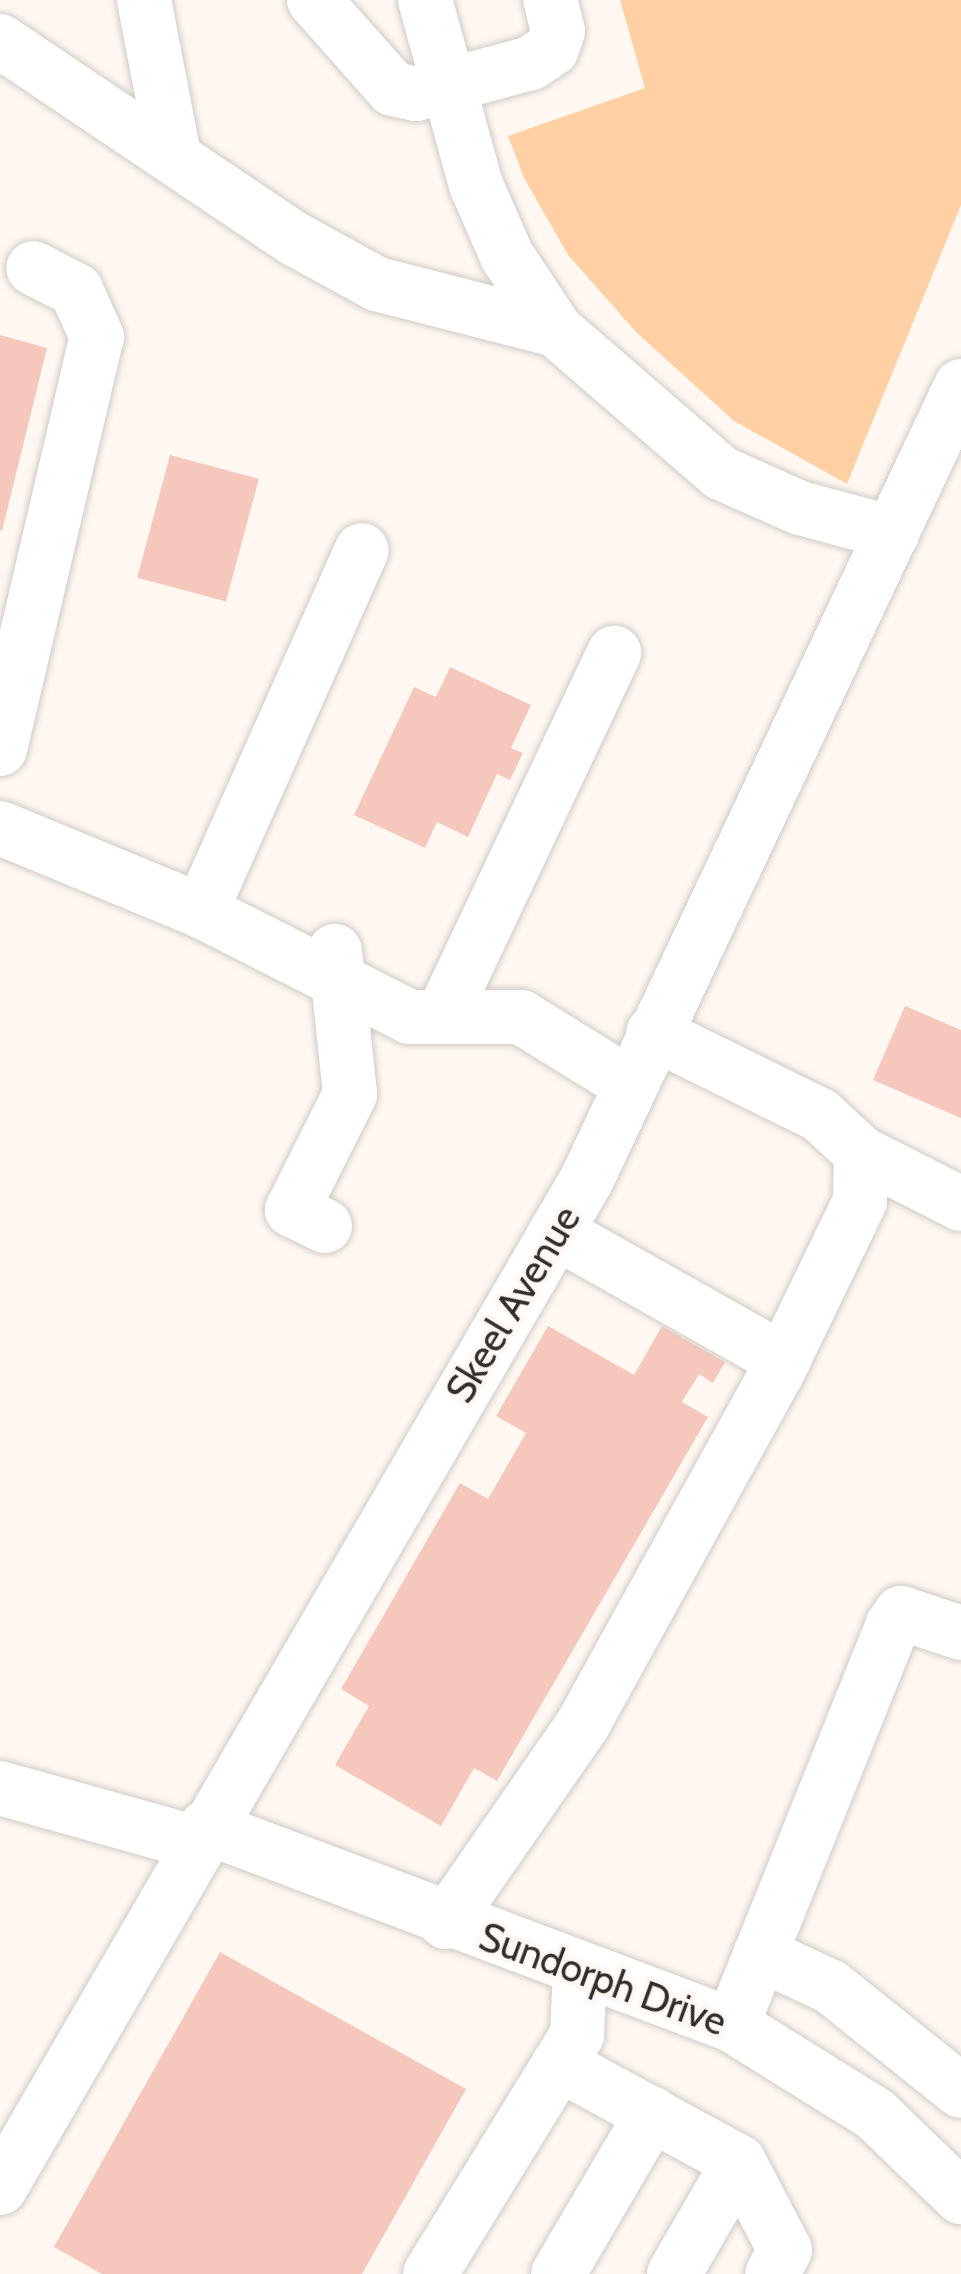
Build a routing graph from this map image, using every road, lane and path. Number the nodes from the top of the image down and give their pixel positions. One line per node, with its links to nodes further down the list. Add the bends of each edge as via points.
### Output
1 (143, 0): 7 (street)
2 (314, 0): 6 (street, via 393,89 416,94)
3 (425, 0): 6 (street)
4 (550, 0): 6 (street, via 558,31 552,49 531,63)
5 (0, 40): 7 (street)
6 (449, 86): 9 (street, via 492,221)
7 (174, 156): 9 (street, via 377,284)
8 (33, 268): 14 (street, via 76,290 97,337)
9 (556, 329): 11 (street, via 721,473 800,508)
10 (961, 386): 11 (street, Skeel Avenue)
11 (893, 533): 19 (street, Skeel Avenue)
12 (362, 550): 16 (street)
13 (614, 653): 18 (street)
14 (0, 748)
15 (0, 828): 16 (street)
16 (201, 911): 17 (street)
17 (336, 963): 18 (street, via 410,1017); 23 (street, via 350,1094 292,1210)
18 (442, 1017): 20 (street, via 521,1017)
19 (653, 1034): 20 (street, Skeel Avenue); 21 (street, via 820,1115)
20 (629, 1084): 24 (street, Skeel Avenue)
21 (861, 1153): 22 (street); 25 (street, via 860,1201)
22 (961, 1204)
23 (326, 1226)
24 (556, 1232): 25 (street); 28 (street, Skeel Avenue)
25 (783, 1360): 29 (street, via 584,1724)
26 (961, 1634): 30 (street, via 901,1613 892,1627)
27 (0, 1788): 28 (street, Sundorph Drive)
28 (202, 1835): 29 (street, Sundorph Drive); 37 (street, Skeel Avenue)
29 (446, 1922): 31 (street, Sundorph Drive)
30 (760, 1954): 32 (street); 34 (street, via 831,1987)
31 (580, 1971): 32 (street, Sundorph Drive); 33 (street, via 577,2035)
32 (732, 2025): 38 (street, Sundorph Drive, via 875,2114)
33 (559, 2064): 35 (street); 39 (street)
34 (961, 2091)
35 (652, 2114): 36 (street); 40 (street)
36 (740, 2162): 41 (street); 42 (street, via 785,2250)
37 (0, 2188)
38 (961, 2197)
39 (430, 2274)
40 (558, 2274)
41 (674, 2274)
42 (772, 2274)

